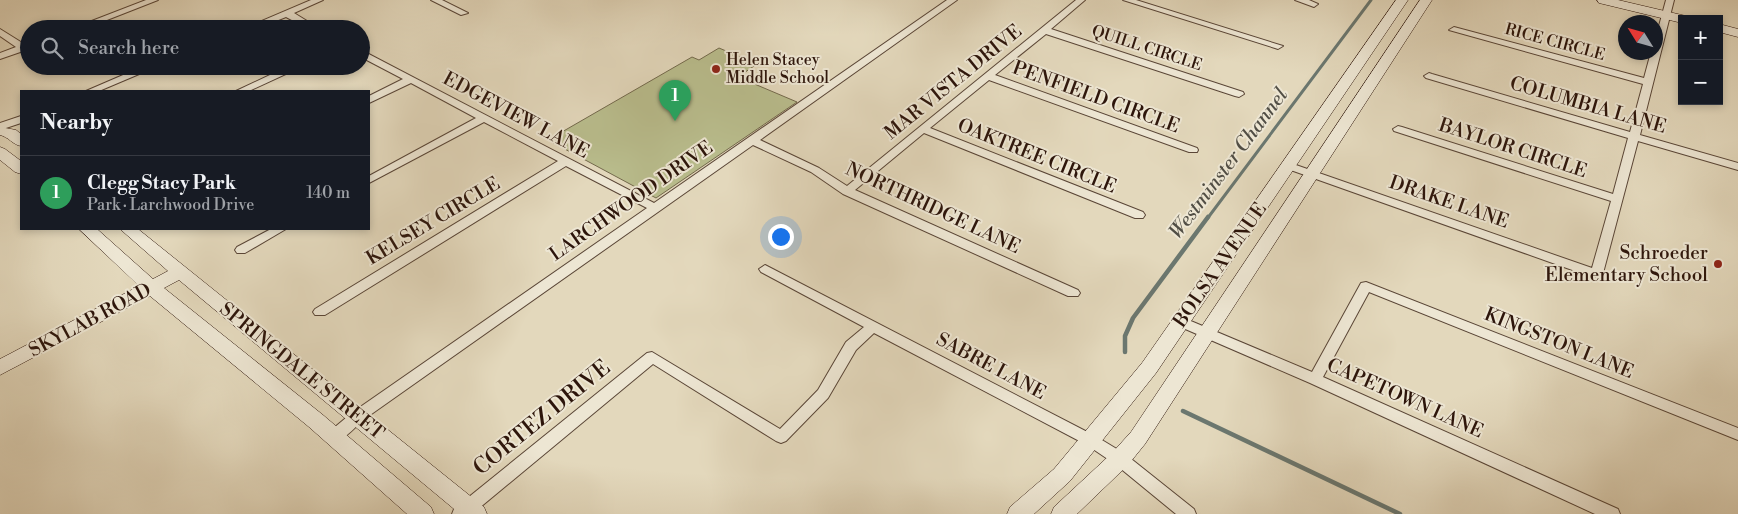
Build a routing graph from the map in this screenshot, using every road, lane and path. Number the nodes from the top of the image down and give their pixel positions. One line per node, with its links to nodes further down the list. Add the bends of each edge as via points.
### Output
1 (130, 0): 14 (street)
2 (154, 0): 14 (street)
3 (319, 0): 15 (street)
4 (435, 0): 16 (street)
5 (953, 0): 49 (street, LARCHWOOD DRIVE)
6 (1081, 0): 23 (street, MAR VISTA DRIVE)
7 (1127, 0): 28 (street)
8 (1299, 0): 13 (street)
9 (1402, 0): 54 (main road, BOLSA AVENUE)
10 (1426, 0): 57 (main road, BOLSA AVENUE)
11 (1603, 0): 17 (main road)
12 (1670, 0): 17 (street)
13 (1314, 4)
14 (139, 5): 19 (street)
15 (286, 13): 20 (street); 21 (street)
16 (464, 13)
17 (1666, 16): 18 (main road); 37 (street)
18 (1678, 18)
19 (99, 20)
20 (269, 20)
21 (299, 20)
22 (1723, 29): 26 (main road)
23 (1044, 30): 34 (street, MAR VISTA DRIVE); 40 (street, QUILL CIRCLE)
24 (1454, 30): 37 (street, RICE CIRCLE)
25 (0, 32): 27 (street)
26 (1738, 33)
27 (20, 44)
28 (1278, 46)
29 (20, 49): 30 (street)
30 (0, 56)
31 (370, 58): 36 (street, EDGEVIEW LANE)
32 (131, 75): 38 (street)
33 (277, 75): 39 (street)
34 (987, 76): 45 (street, MAR VISTA DRIVE); 50 (street, PENFIELD CIRCLE)
35 (1429, 76): 47 (street, COLUMBIA LANE)
36 (411, 79): 41 (street); 42 (street, EDGEVIEW LANE)
37 (1648, 82): 47 (street)
38 (93, 90)
39 (243, 90)
40 (1239, 94)
41 (370, 100)
42 (484, 118): 53 (street, EDGEVIEW LANE); 58 (street)
43 (20, 119): 44 (street)
44 (0, 129): 48 (main road, via 12,133)
45 (923, 129): 59 (street, MAR VISTA DRIVE); 62 (street, OAKTREE CIRCLE)
46 (1398, 130): 60 (street, BAYLOR CIRCLE)
47 (1634, 136): 55 (street, COLUMBIA LANE); 60 (street)
48 (20, 141)
49 (752, 141): 59 (street, NORTHRIDGE LANE, via 815,170); 61 (street, LARCHWOOD DRIVE)
50 (1193, 150)
51 (20, 152): 52 (main road)
52 (1, 153): 56 (main road)
53 (566, 161): 61 (street, EDGEVIEW LANE); 71 (street, KELSEY CIRCLE)
54 (1289, 166): 57 (street, DRAKE LANE); 72 (main road, BOLSA AVENUE)
55 (1738, 167)
56 (20, 168)
57 (1312, 174): 60 (street, DRAKE LANE, via 1596,274); 74 (main road, BOLSA AVENUE)
58 (370, 179)
59 (847, 191): 70 (street, NORTHRIDGE LANE)
60 (1616, 199)
61 (655, 208): 77 (street, LARCHWOOD DRIVE)
62 (1139, 215)
63 (88, 230): 69 (main road, SPRINGDALE STREET)
64 (129, 230): 68 (main road, SPRINGDALE STREET)
65 (278, 230): 66 (street)
66 (241, 250)
67 (765, 268): 73 (street, SABRE LANE)
68 (180, 272): 69 (main road, SKYLAB ROAD); 77 (main road, SPRINGDALE STREET)
69 (151, 287): 75 (main road, SKYLAB ROAD); 79 (main road, SPRINGDALE STREET)
70 (1073, 293)
71 (320, 312)
72 (1181, 322): 74 (street, CAPETOWN LANE); 80 (main road, BOLSA AVENUE)
73 (873, 326): 80 (street, SABRE LANE); 82 (street, CORTEZ DRIVE, via 851,346 812,408 781,437 652,357)
74 (1207, 333): 76 (street, CAPETOWN LANE); 81 (main road, BOLSA AVENUE, via 1138,438)
75 (0, 368)
76 (1315, 379): 78 (street, KINGSTON LANE, via 1366,286); 87 (street, CAPETOWN LANE)
77 (358, 416): 79 (street, LARCHWOOD DRIVE); 82 (main road, SPRINGDALE STREET)
78 (1738, 434)
79 (334, 436): 83 (main road, SPRINGDALE STREET)
80 (1092, 441): 81 (street, SABRE LANE); 84 (main road, BOLSA AVENUE, via 1062,476)
81 (1120, 459): 85 (main road, BOLSA AVENUE); 86 (street, SABRE LANE)
82 (468, 512)
83 (423, 514)
84 (1018, 514)
85 (1062, 514)
86 (1188, 514)
87 (1612, 514)

